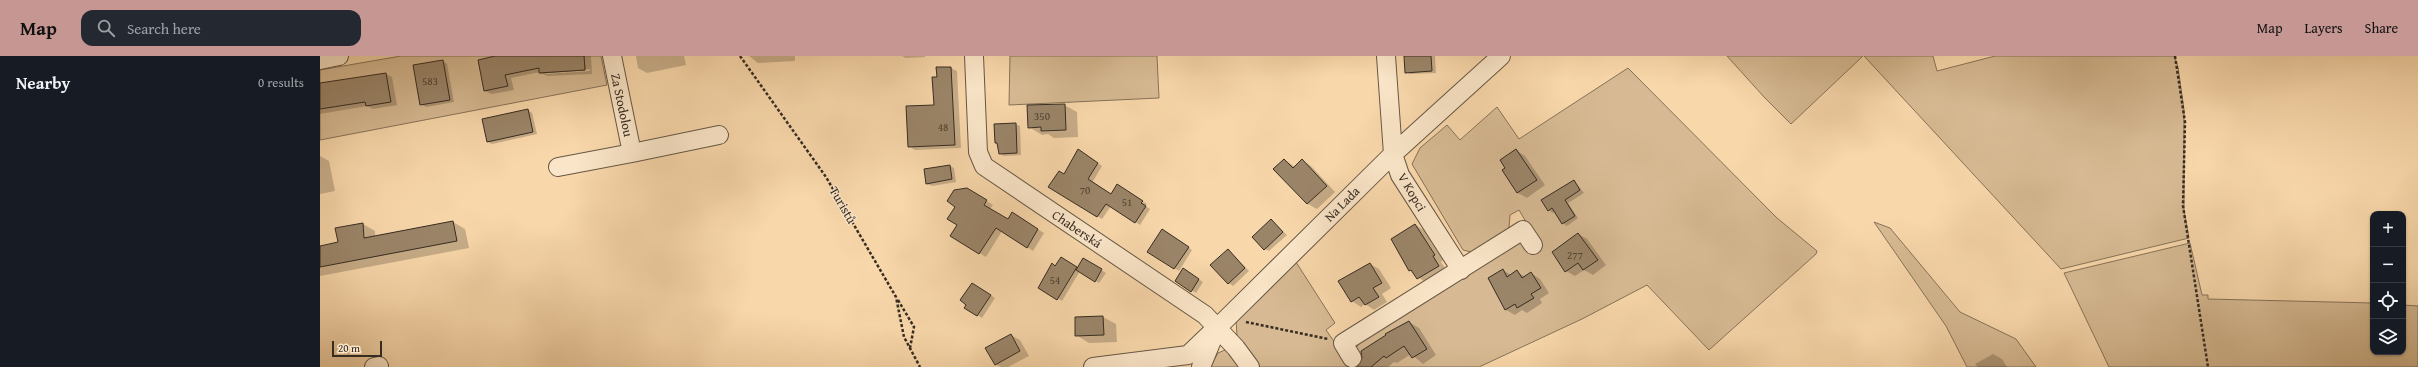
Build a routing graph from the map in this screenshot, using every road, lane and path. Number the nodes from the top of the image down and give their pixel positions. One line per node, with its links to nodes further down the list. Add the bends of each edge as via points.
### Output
1 (339, 56): 8 (street)
2 (612, 56): 10 (street, Za Stodolou)
3 (740, 56): 15 (path, Turistů, via 826,176)
4 (974, 56): 16 (street, Chaberská, via 978,152 984,166 1205,315)
5 (1386, 56): 11 (street, V Kopci)
6 (1501, 56): 11 (street, Na Lada)
7 (2175, 56): 24 (path, via 2185,122 2183,206)
8 (320, 60)
9 (719, 135): 10 (street, Za Stodolou)
10 (632, 153): 12 (street, Za Stodolou)
11 (1393, 154): 14 (street, V Kopci, via 1400,175); 16 (street, Na Lada)
12 (558, 167)
13 (1533, 245): 14 (street, via 1519,224)
14 (1461, 270): 17 (street)
15 (896, 296): 18 (path, Turistů, via 904,337); 18 (path, via 914,327)
16 (1222, 323): 17 (path); 21 (street, via 1188,355); 22 (street, Na Lada); 23 (street, Chaberská)
17 (1344, 343): 19 (street)
18 (910, 349): 20 (path, Turistů)
19 (1352, 358)
20 (920, 367)
21 (1093, 367)
22 (1200, 367)
23 (1250, 367)
24 (2208, 367)

